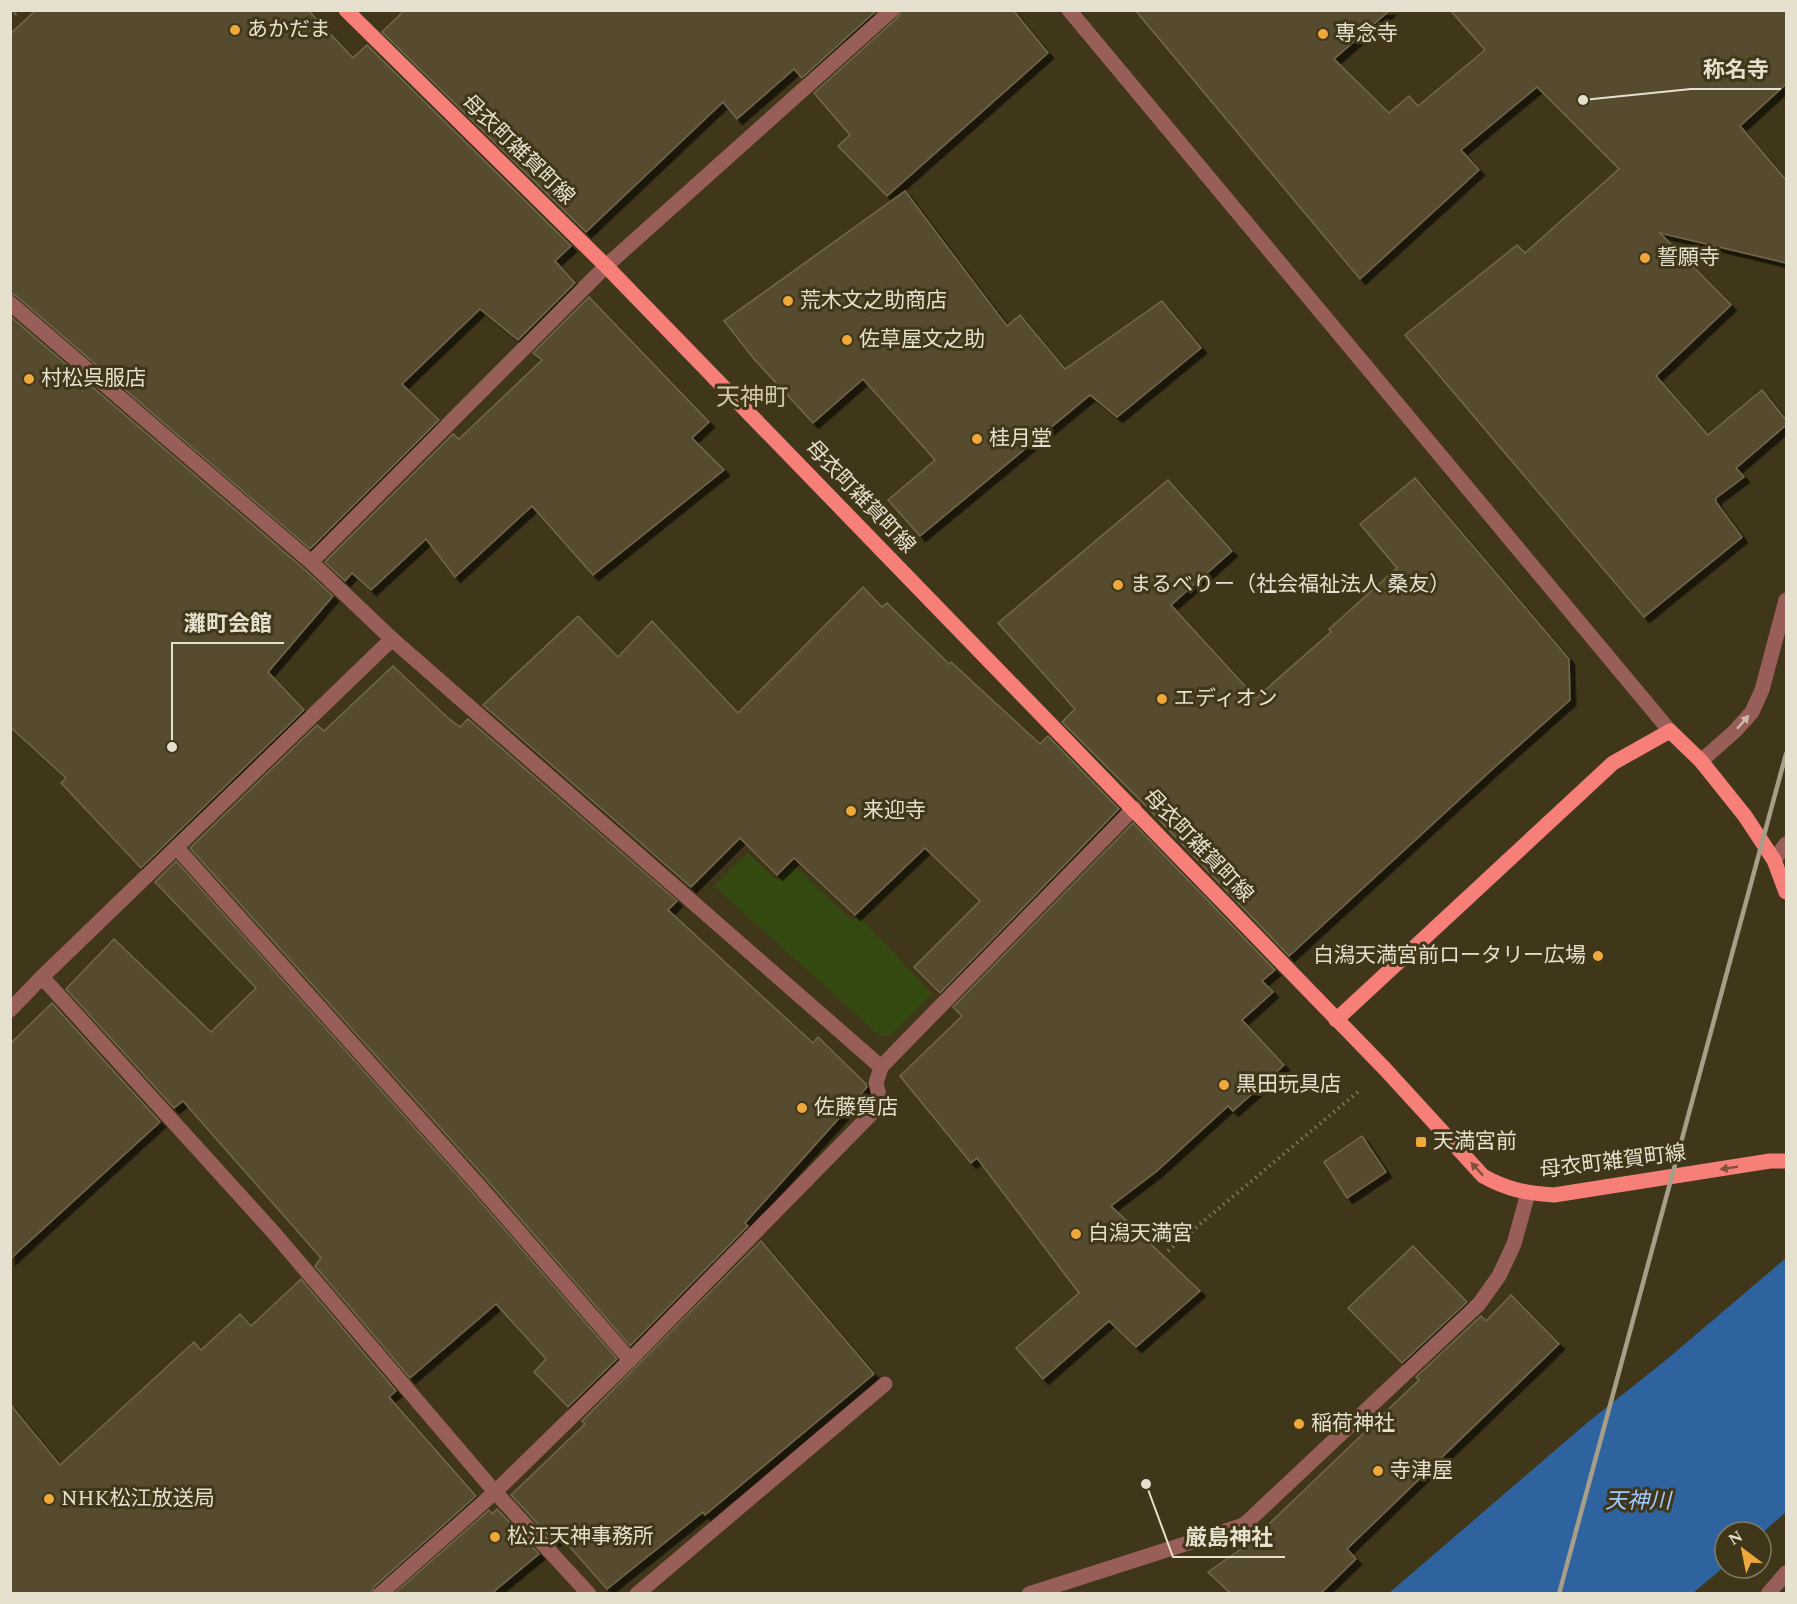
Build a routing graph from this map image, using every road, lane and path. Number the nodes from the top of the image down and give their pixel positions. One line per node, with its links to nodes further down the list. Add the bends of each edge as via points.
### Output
1 (20, 10): 5 (path)
2 (346, 10): 6 (main road, 母衣町雑賀町線)
3 (892, 10): 6 (street)
4 (1069, 10): 11 (street)
5 (10, 18)
6 (606, 266): 8 (street); 13 (main road, 母衣町雑賀町線)
7 (10, 303): 8 (street)
8 (311, 562): 10 (street)
9 (1786, 600): 12 (street, one-way to 9, via 1752,712 1762,690)
10 (392, 639): 15 (street); 21 (street)
11 (1670, 731): 12 (main road); 20 (main road, via 1613,763)
12 (1701, 762): 16 (main road)
13 (1134, 808): 20 (main road, 母衣町雑賀町線); 21 (street)
14 (1786, 844): 16 (street)
15 (177, 848): 18 (street); 26 (street)
16 (1780, 860): 17 (main road)
17 (1786, 892)
18 (42, 977): 19 (street); 28 (street, via 274,1233)
19 (10, 1010)
20 (1336, 1020): 22 (main road, 母衣町雑賀町線)
21 (881, 1067): 26 (street, via 876,1083 881,1104)
22 (1385, 1069): 24 (main road, 母衣町雑賀町線, one-way to 22, via 1503,1187 1483,1176); 25 (path)
23 (1786, 1161): 24 (main road, 母衣町雑賀町線, one-way to 24, via 1554,1195)
24 (1528, 1193): 33 (street, via 1514,1244 1479,1304 1244,1525)
25 (1168, 1251)
26 (630, 1360): 28 (street)
27 (885, 1384): 32 (street)
28 (495, 1492): 30 (street); 31 (street)
29 (1786, 1573): 34 (street)
30 (380, 1593)
31 (589, 1593)
32 (638, 1593)
33 (1029, 1593)
34 (1768, 1593)

